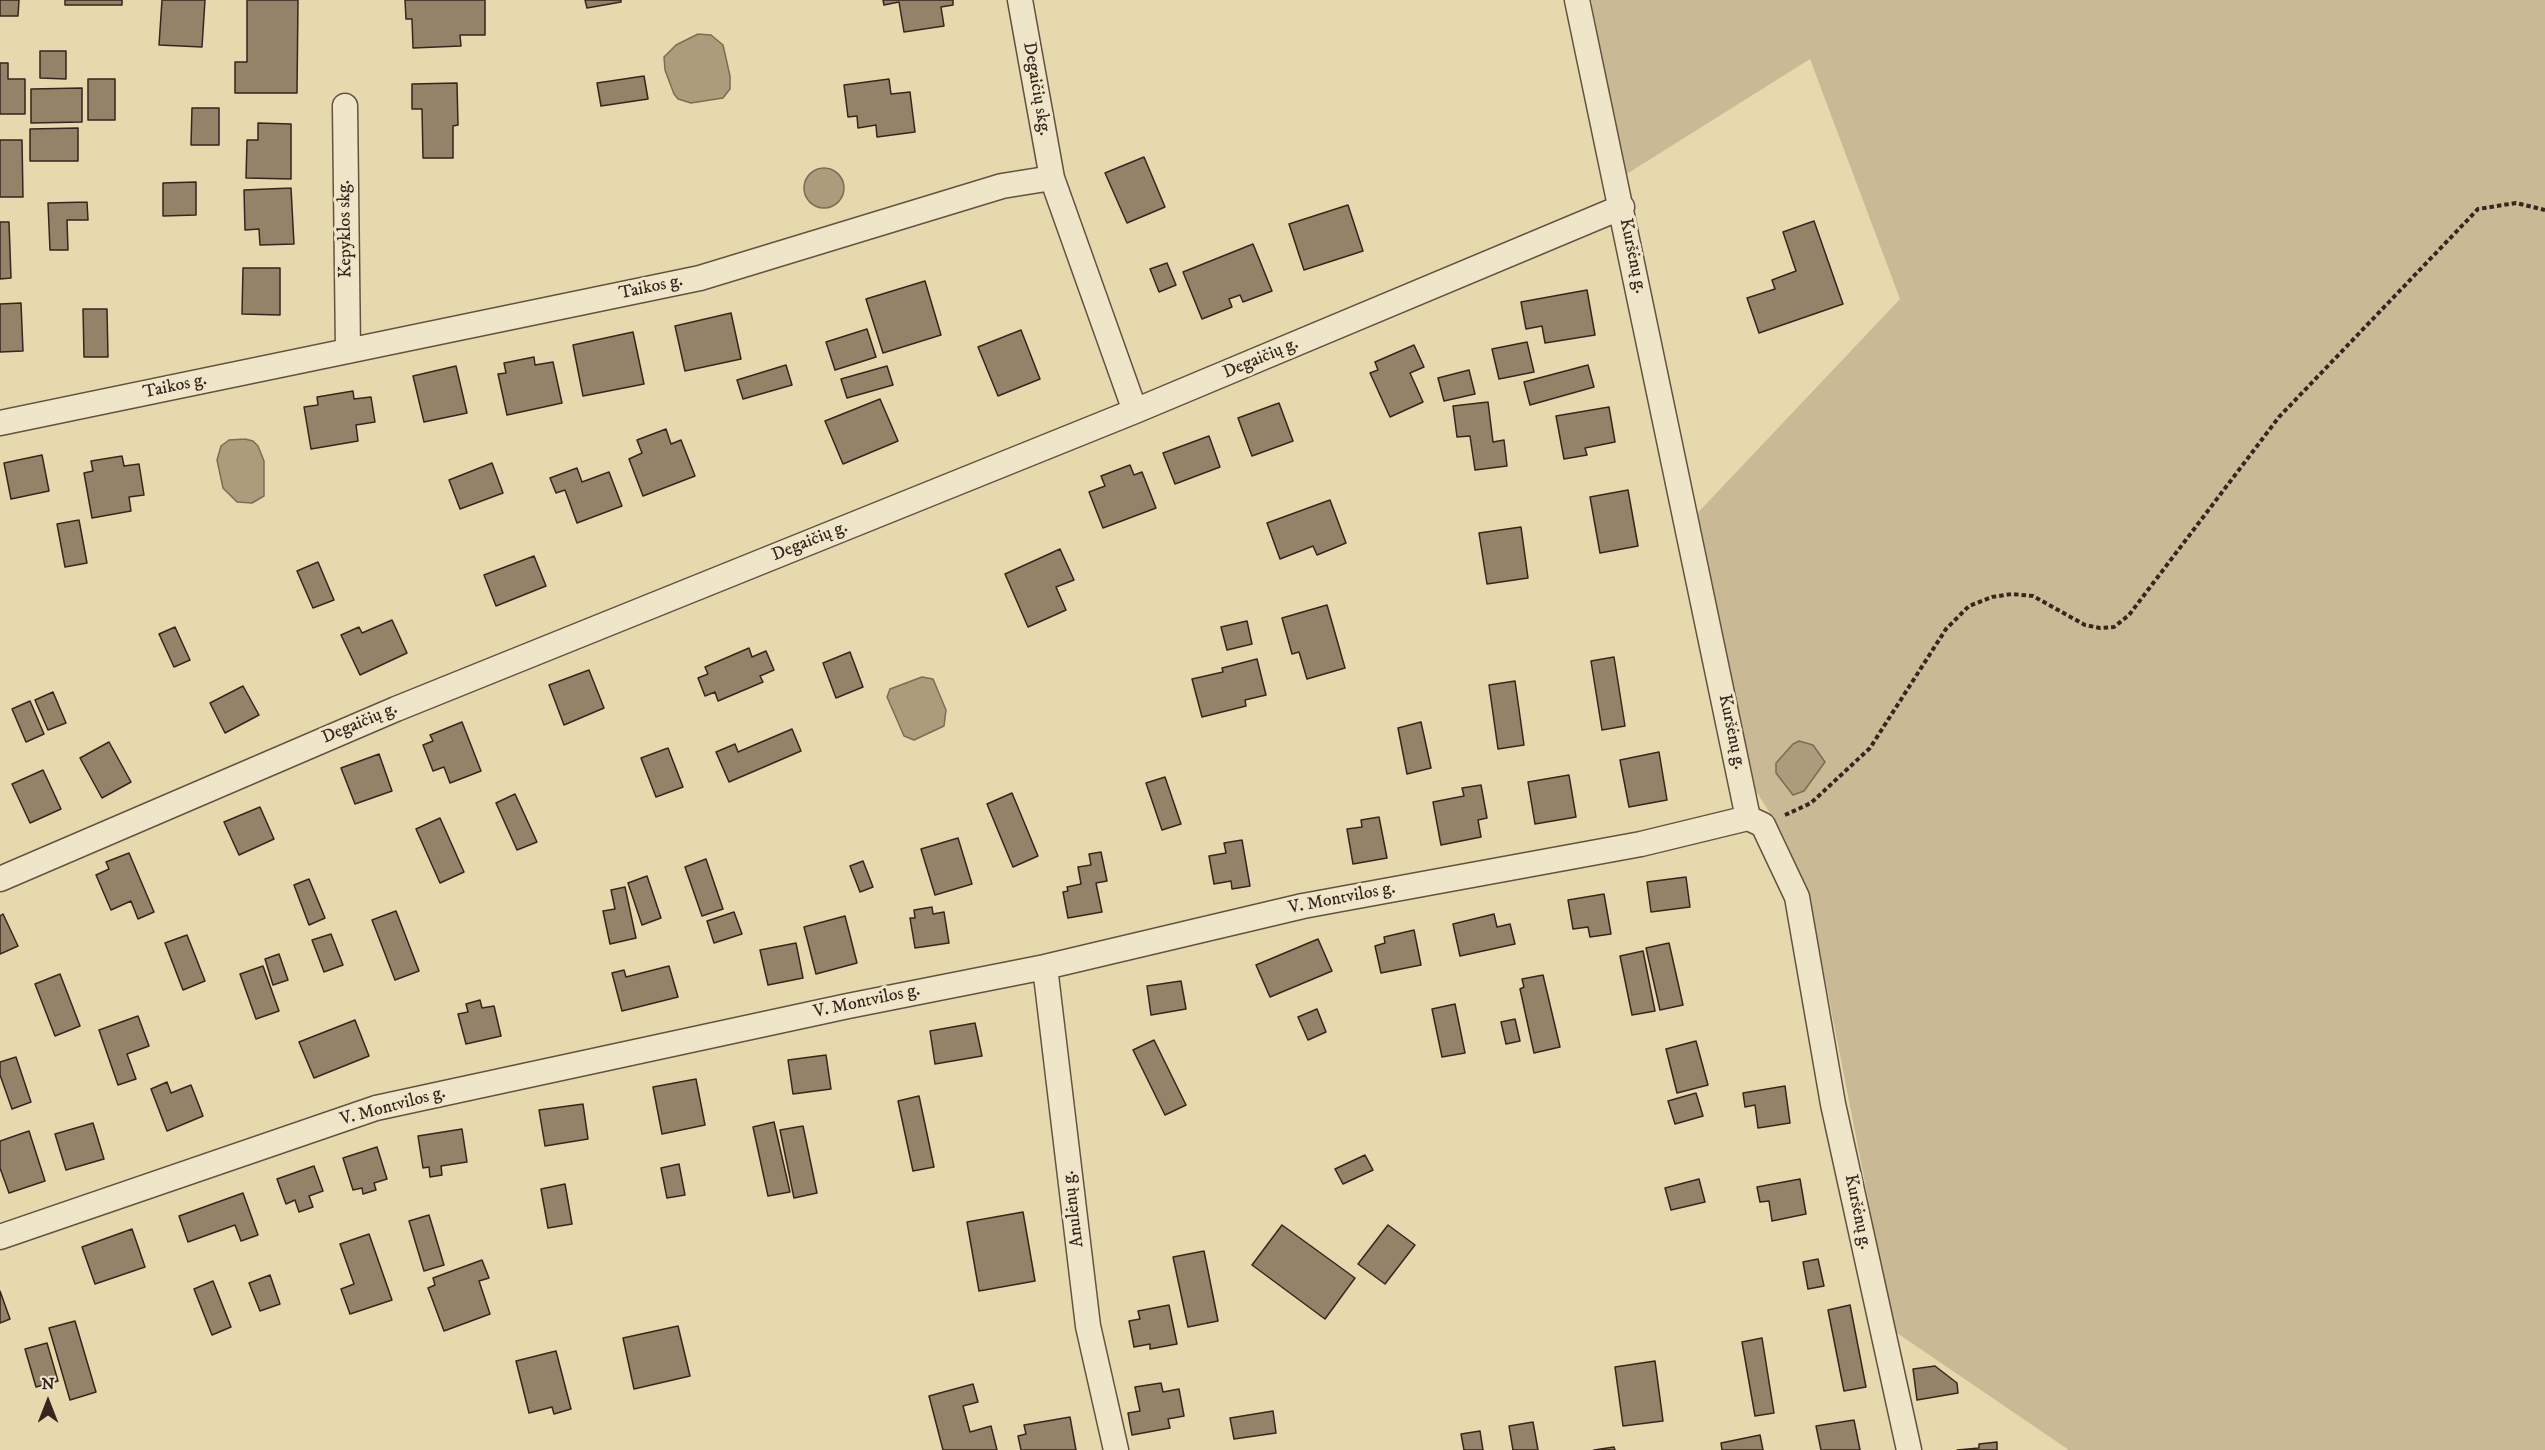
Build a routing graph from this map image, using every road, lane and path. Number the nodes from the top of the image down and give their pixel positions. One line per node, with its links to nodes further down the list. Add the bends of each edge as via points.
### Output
1 (1020, 0): 4 (street, Degaičių skg.)
2 (1577, 0): 5 (street, Kuršėnų g.)
3 (345, 106): 7 (street, Kepyklos skg.)
4 (1052, 178): 7 (street, Taikos g., via 1002,186 700,278); 8 (street)
5 (1622, 207): 8 (street, Degaičių g.); 10 (street, Kuršėnų g.)
6 (2545, 210): 10 (path, via 2516,203 2478,209 2279,417 2129,615 2114,627 2085,625 2032,596 1992,597 1969,606 1946,629 1870,748 1811,803)
7 (348, 351): 9 (street, Taikos g.)
8 (1135, 411): 11 (street, Degaičių g., via 396,709)
9 (0, 423)
10 (1756, 821): 12 (street, V. Montvilos g., via 1303,906); 15 (street, Kuršėnų g., via 1797,897 1833,1104)
11 (0, 879)
12 (1045, 967): 13 (street, V. Montvilos g., via 848,1005 376,1108); 14 (street, Anulėnų g., via 1088,1326)
13 (0, 1237)
14 (1116, 1450)
15 (1909, 1450)

